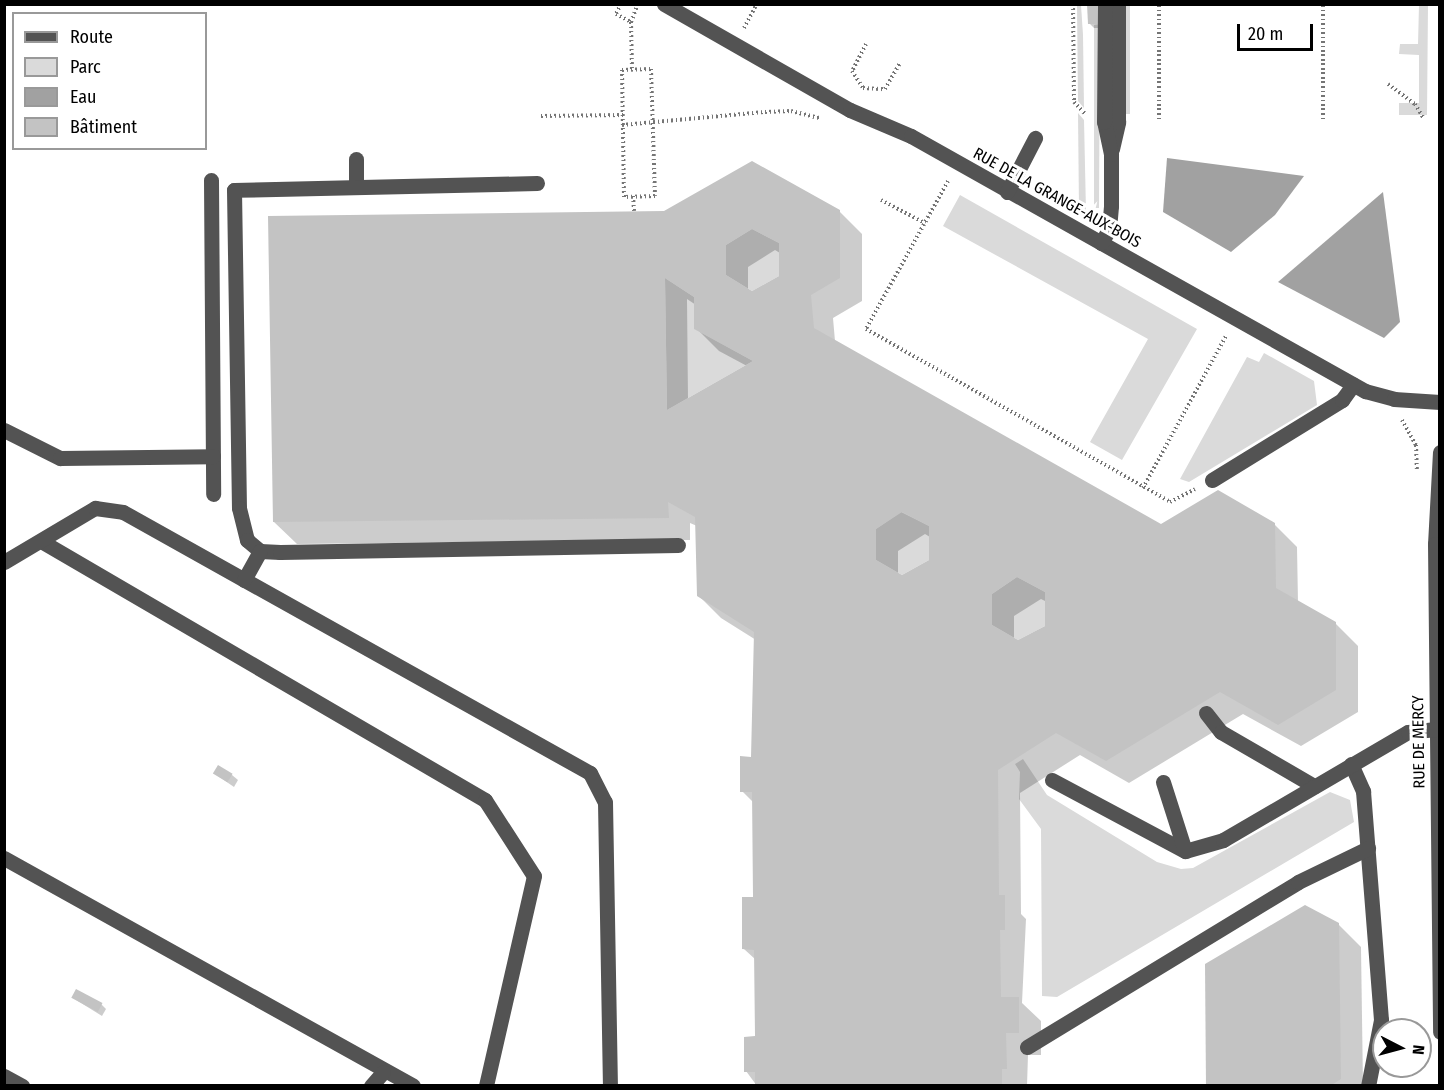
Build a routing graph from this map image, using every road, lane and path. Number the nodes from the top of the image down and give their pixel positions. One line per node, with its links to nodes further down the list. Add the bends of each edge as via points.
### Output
1 (621, 4): 8 (path, via 616,14)
2 (638, 4): 8 (path)
3 (664, 4): 30 (street, RUE DE LA GRANGE-AUX-BOIS, via 850,110 911,136)
4 (1105, 4): 22 (street, via 1104,122)
5 (1118, 4): 22 (street, via 1118,122)
6 (1159, 4): 16 (path)
7 (1323, 4): 17 (path)
8 (631, 22): 11 (path)
9 (866, 45): 10 (path, via 852,71 863,88 885,90)
10 (900, 63)
11 (632, 70): 13 (path, via 622,70); 19 (path, via 651,69)
12 (1388, 84): 18 (path, via 1415,104)
13 (623, 115): 14 (path); 20 (path)
14 (541, 116)
15 (824, 119): 19 (path, via 777,111)
16 (1159, 119)
17 (1323, 119)
18 (1424, 119)
19 (652, 123): 20 (path); 31 (path, via 655,196)
20 (622, 125): 31 (path, via 624,196)
21 (1035, 138): 30 (street)
22 (1111, 154): 35 (street, via 1109,229)
23 (356, 159): 29 (street)
24 (937, 175): 26 (path)
25 (211, 180): 44 (street)
26 (948, 181): 28 (path); 34 (path)
27 (537, 183): 29 (street)
28 (958, 186)
29 (356, 187): 51 (street, via 234,190 239,508 247,540)
30 (1007, 192): 35 (street, RUE DE LA GRANGE-AUX-BOIS)
31 (633, 196): 33 (path)
32 (881, 200): 34 (path)
33 (634, 211)
34 (925, 222): 47 (path, via 866,329)
35 (1101, 243): 39 (street, RUE DE LA GRANGE-AUX-BOIS)
36 (1217, 332): 37 (path)
37 (1226, 336): 38 (path); 47 (path)
38 (1236, 341)
39 (1353, 385): 40 (street, RUE DE LA GRANGE-AUX-BOIS, via 1394,399); 45 (street, via 1342,400)
40 (1440, 402)
41 (1393, 417): 46 (path, via 1402,419 1411,431)
42 (4, 430): 44 (street, via 60,458)
43 (1440, 452): 55 (street, RUE DE MERCY, via 1435,544)
44 (213, 456): 48 (street)
45 (1212, 480): 47 (path, via 1170,502)
46 (1417, 480)
47 (1143, 488)
48 (213, 494)
49 (41, 541): 52 (street); 53 (street, via 95,508 123,512); 71 (street, via 485,800 534,876)
50 (678, 545): 51 (street)
51 (260, 551): 53 (street)
52 (4, 562)
53 (244, 580): 72 (street, via 590,773 605,802)
54 (1206, 713): 59 (street, via 1221,732)
55 (1436, 729): 56 (street, via 1408,732); 63 (street, RUE DE MERCY)
56 (1352, 764): 59 (street); 60 (street, via 1363,791)
57 (1052, 780): 61 (street)
58 (1163, 782): 61 (street)
59 (1314, 786): 61 (street, via 1223,840)
60 (1368, 848): 65 (street, via 1298,882); 73 (street, via 1381,1020)
61 (1185, 851)
62 (4, 858): 66 (street)
63 (1439, 1009): 64 (street, RUE DE MERCY)
64 (1440, 1032)
65 (1026, 1047)
66 (384, 1072): 69 (street); 70 (street)
67 (4, 1076): 68 (street)
68 (22, 1086)
69 (371, 1086)
70 (413, 1086)
71 (486, 1086)
72 (610, 1086)
73 (1368, 1086)

